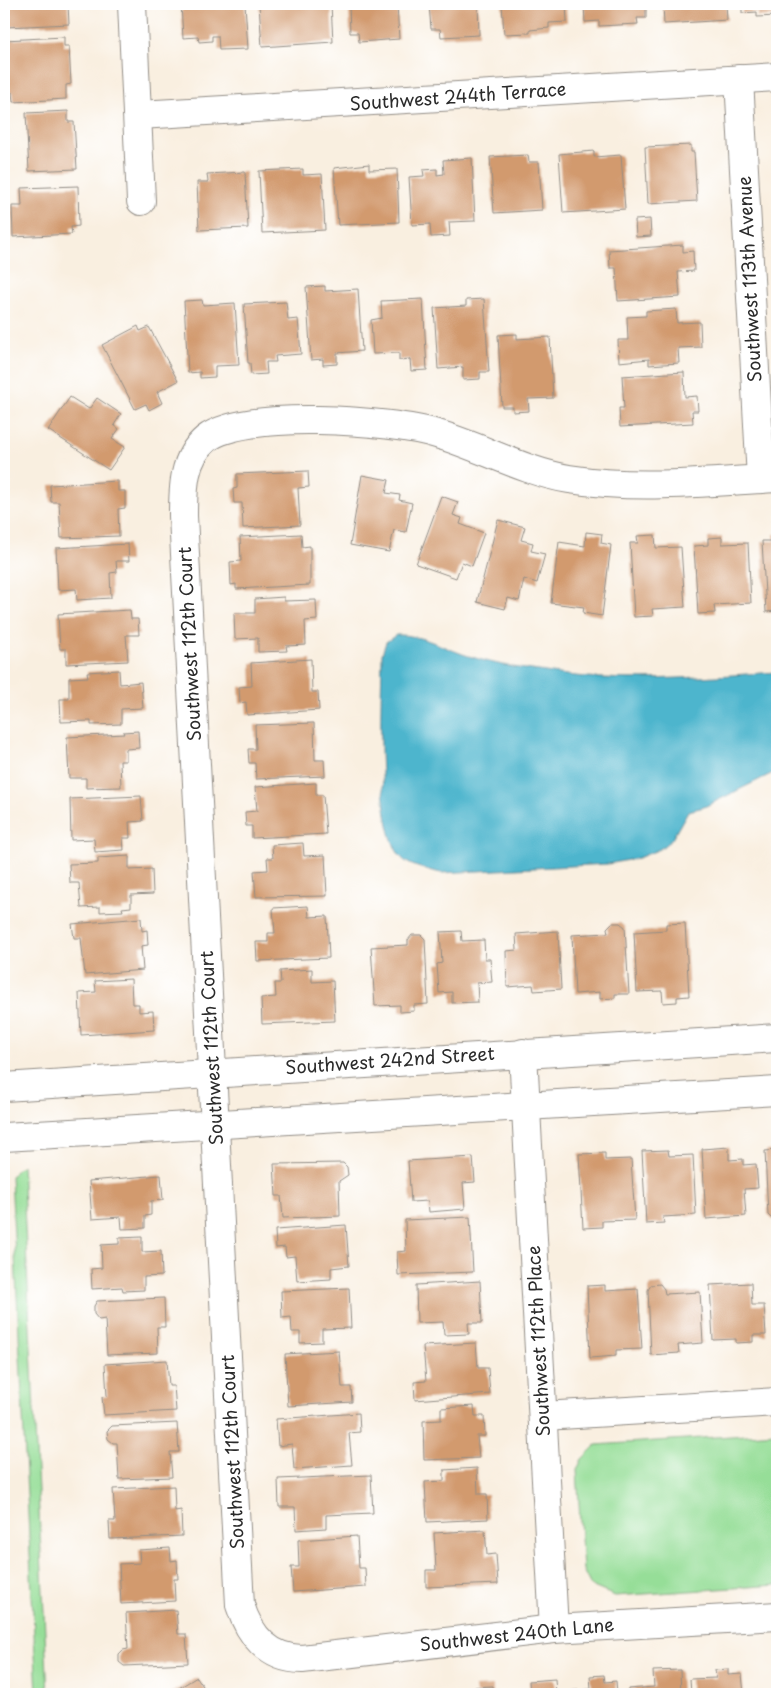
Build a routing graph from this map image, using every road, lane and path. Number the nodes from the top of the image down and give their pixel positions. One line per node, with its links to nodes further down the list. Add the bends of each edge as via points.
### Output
1 (132, 4): 4 (street)
2 (777, 77): 3 (street, Southwest 244th Terrace)
3 (739, 79): 4 (street, Southwest 244th Terrace); 6 (street, Southwest 113th Avenue)
4 (138, 115): 5 (street)
5 (141, 201)
6 (769, 478): 9 (street, Southwest 112th Court, via 642,486 576,480 532,470 413,427 354,421 242,424 215,433 197,449 186,473 184,516)
7 (777, 1038): 8 (street, Southwest 242nd Street)
8 (523, 1053): 9 (street, Southwest 242nd Street); 12 (street, Southwest 112th Place)
9 (214, 1073): 10 (street, Southwest 242nd Street); 13 (street, Southwest 112th Court)
10 (4, 1087)
11 (777, 1091): 12 (street)
12 (526, 1106): 13 (street); 16 (street, Southwest 112th Place)
13 (216, 1123): 14 (street); 19 (street, Southwest 112th Court, via 240,1605 251,1633)
14 (4, 1137)
15 (777, 1402): 16 (street)
16 (543, 1416): 18 (street, Southwest 112th Place)
17 (777, 1616): 18 (street, Southwest 240th Lane)
18 (554, 1629): 19 (street, Southwest 240th Lane, via 302,1659 280,1656)
19 (262, 1644)

